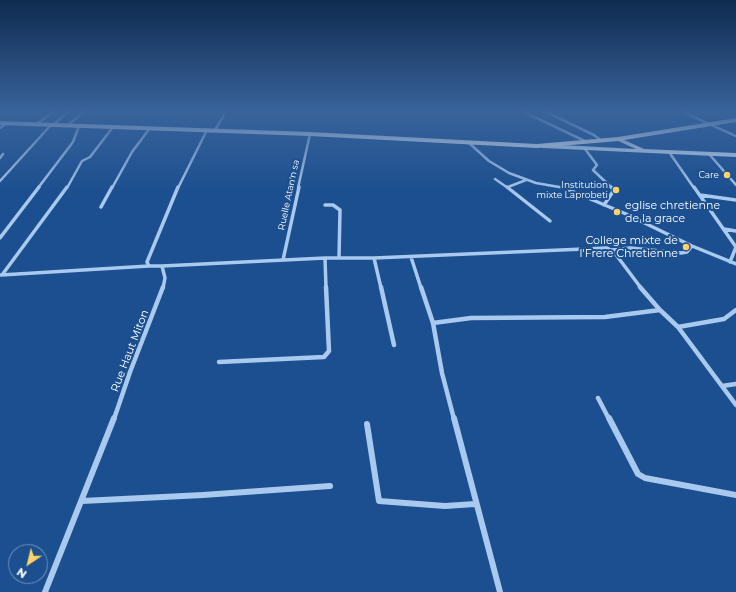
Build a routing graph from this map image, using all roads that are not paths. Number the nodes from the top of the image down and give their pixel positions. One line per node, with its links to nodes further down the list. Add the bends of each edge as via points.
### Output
1 (38, 140): 24 (street)
2 (74, 140): 35 (street)
3 (103, 140): 48 (street, via 90,157 82,161 68,186)
4 (141, 140): 31 (street)
5 (202, 140): 46 (street, via 183,176 156,240 147,262)
6 (309, 140): 43 (street, Ruelle Atan'n sa)
7 (409, 140): 13 (main road)
8 (582, 140): 12 (street)
9 (602, 140): 10 (main road); 12 (main road)
10 (605, 140)
11 (622, 140): 16 (main road)
12 (587, 142): 14 (main road)
13 (468, 143): 14 (main road); 23 (street, via 489,161)
14 (537, 146): 15 (main road)
15 (584, 149): 16 (main road); 30 (street, via 598,165 593,170 614,190)
16 (646, 151): 17 (main road)
17 (669, 152): 19 (main road); 27 (street)
18 (3, 154): 21 (street)
19 (709, 154): 20 (main road); 25 (street)
20 (736, 155)
21 (0, 158)
22 (495, 178): 26 (street)
23 (526, 180): 26 (street); 30 (street, via 560,186)
24 (0, 181)
25 (736, 184)
26 (508, 187): 32 (street)
27 (700, 195): 28 (street); 33 (street)
28 (736, 200)
29 (325, 205): 41 (street, via 334,205 340,210)
30 (604, 205): 36 (street)
31 (101, 207)
32 (550, 221)
33 (724, 229): 34 (street); 37 (street)
34 (736, 231)
35 (0, 238)
36 (692, 246): 38 (street, via 687,252 681,253 630,248); 44 (street)
37 (736, 247): 44 (street)
38 (611, 250): 39 (street, via 601,248); 49 (street)
39 (411, 257): 42 (street); 51 (street)
40 (325, 258): 41 (street); 43 (street); 54 (street, via 329,351 327,354 321,358)
41 (339, 258): 42 (street)
42 (374, 258): 53 (street)
43 (283, 260): 47 (street)
44 (730, 262): 45 (street)
45 (736, 264)
46 (149, 266): 47 (street); 48 (street)
47 (162, 266): 62 (street, Rue Haut Miton, via 165,278 162,293)
48 (1, 275)
49 (660, 310): 51 (street, via 605,318 471,318); 52 (street)
50 (736, 310): 52 (street, via 724,319)
51 (433, 324): 63 (street, via 442,373)
52 (678, 327): 56 (street)
53 (394, 345)
54 (219, 362)
55 (736, 384): 56 (street)
56 (722, 386): 58 (street)
57 (598, 398): 61 (street, via 638,474 645,478)
58 (736, 405)
59 (367, 424): 63 (street, via 379,501 445,506)
60 (330, 486): 62 (street)
61 (736, 495)
62 (82, 501): 64 (street, Rue Haut Miton)
63 (475, 504): 65 (street)
64 (45, 592)
65 (500, 592)

